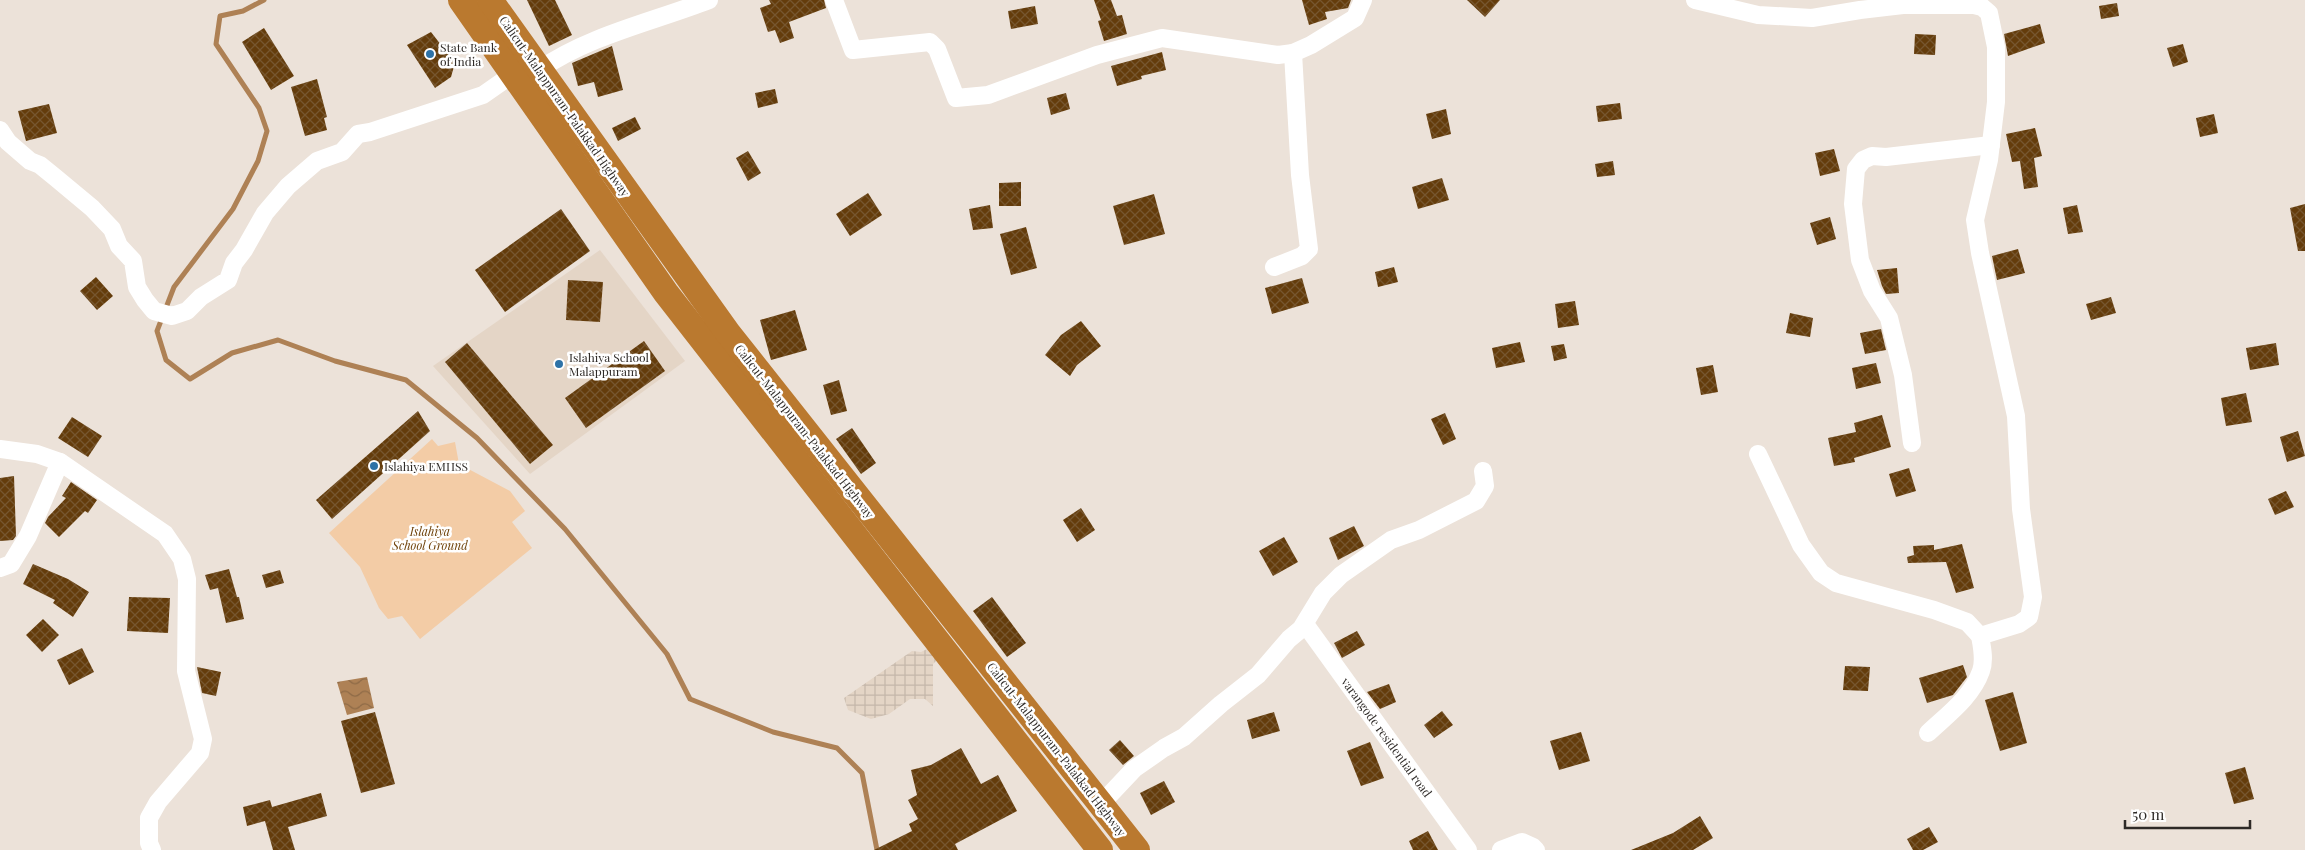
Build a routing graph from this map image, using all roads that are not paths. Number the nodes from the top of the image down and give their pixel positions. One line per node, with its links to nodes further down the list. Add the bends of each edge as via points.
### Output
1 (461, 0): 10 (highway, Calicut-Malappuram-Palakkad Highway)
2 (490, 0): 9 (highway, Calicut-Malappuram-Palakkad Highway)
3 (710, 0): 9 (street, via 599,38 558,57)
4 (834, 0): 8 (street, via 854,50 930,42 937,49 956,98 988,95 1097,55 1162,38 1278,55)
5 (1363, 0): 8 (street, via 1355,18)
6 (1695, 0): 7 (street, via 1758,15 1812,18 1904,5)
7 (1988, 3): 12 (street, via 1996,47 1996,102)
8 (1293, 53): 13 (street, via 1300,176 1309,249 1302,256)
9 (539, 70): 23 (highway, Calicut-Malappuram-Palakkad Highway, via 728,333)
10 (513, 74): 11 (street, via 483,95 358,134 342,152 317,161 288,186 265,213 234,262 228,280 187,311 172,316 154,310 137,287 133,261 119,246 112,229 92,208 8,142); 25 (highway, Calicut-Malappuram-Palakkad Highway, via 666,292)
11 (0, 130)
12 (1991, 145): 14 (street, via 1872,156 1863,160 1856,169 1853,204 1860,260 1872,290 1889,318 1902,375); 21 (street, via 1975,220 2016,416 2021,509 2032,597 2029,618 2020,624)
13 (1274, 267)
14 (1912, 444)
15 (0, 449): 17 (street, via 38,454)
16 (1758, 454): 21 (street, via 1801,545 1820,573 1836,583 1967,622)
17 (60, 462): 19 (street, via 28,536 11,564); 24 (street, via 165,534 182,559 188,579 186,671 203,740 200,753 158,802 149,818)
18 (1483, 471): 20 (street, via 1485,486 1476,501 1419,530 1391,540 1341,575 1323,593)
19 (0, 568)
20 (1305, 624): 23 (street, via 1258,675 1184,737 1134,769); 27 (street, varangode residential road)
21 (1980, 636): 22 (street, via 1982,671 1966,697)
22 (1928, 733)
23 (1101, 804): 26 (highway, Calicut-Malappuram-Palakkad Highway)
24 (152, 850)
25 (1100, 850)
26 (1137, 850)
27 (1468, 850)
28 (1501, 850): 29 (street, via 1522,842)
29 (1536, 850)

